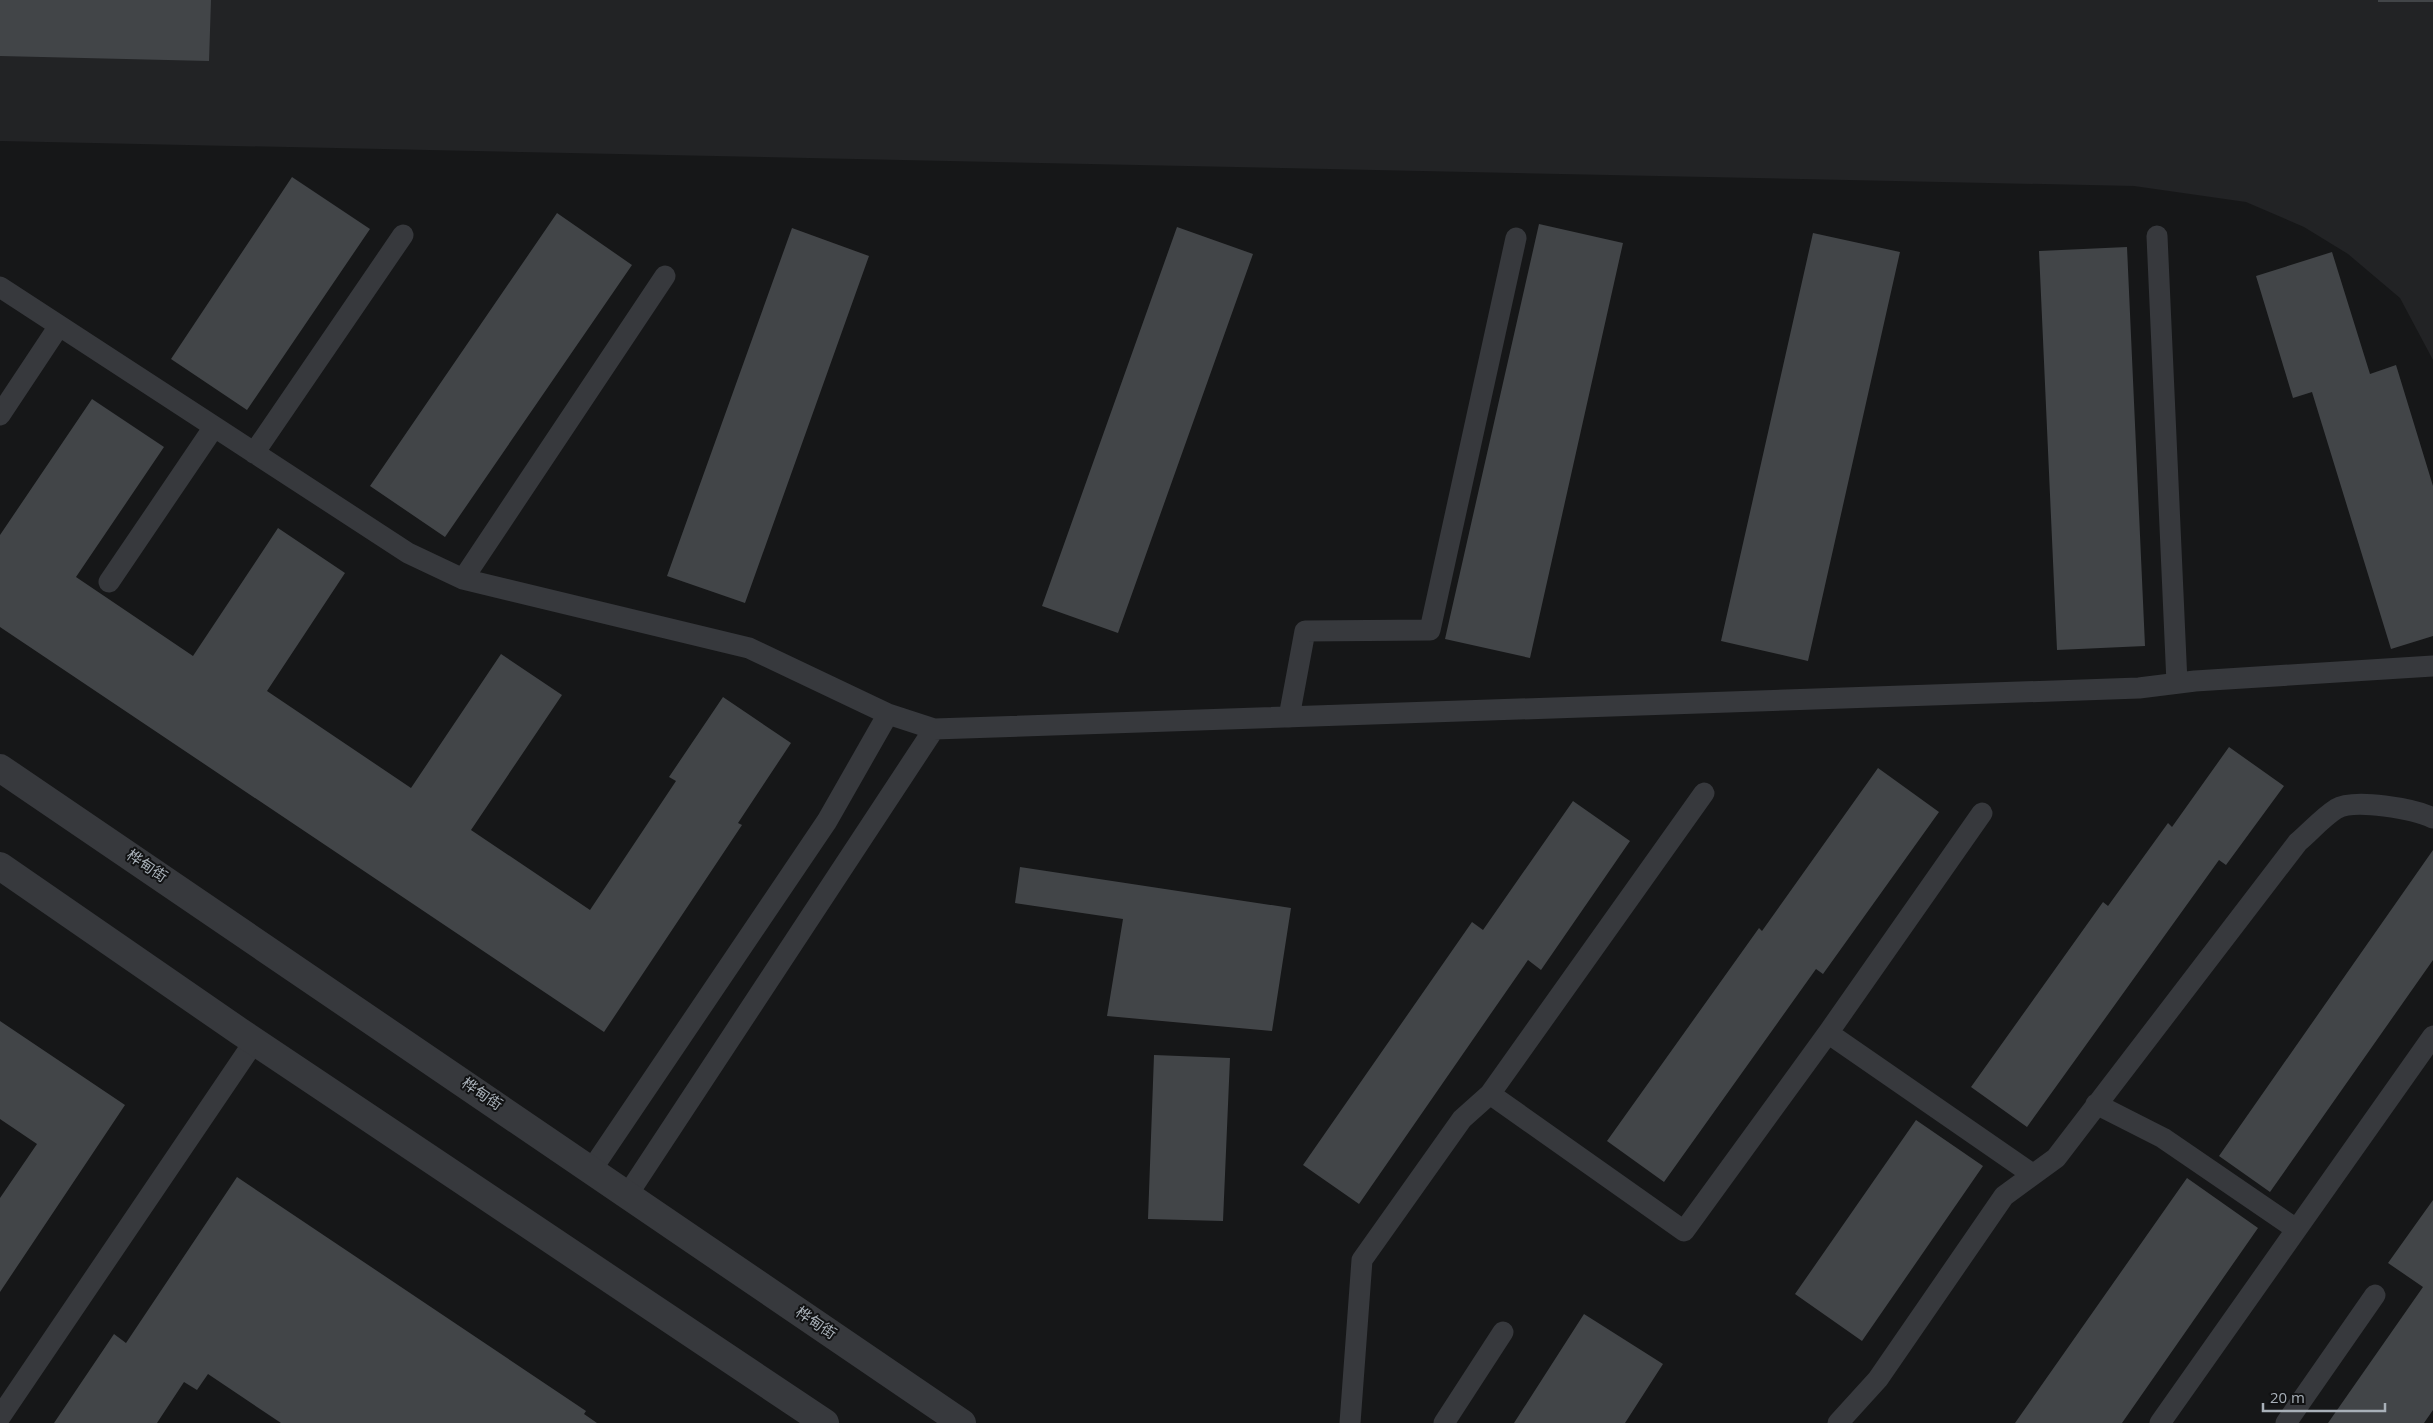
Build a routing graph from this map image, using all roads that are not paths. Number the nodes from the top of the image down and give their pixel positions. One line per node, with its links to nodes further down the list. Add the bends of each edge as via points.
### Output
1 (403, 236): 9 (lane)
2 (2157, 236): 13 (lane)
3 (1516, 238): 15 (lane, via 1430,630 1306,631)
4 (665, 276): 10 (lane)
5 (0, 287): 6 (lane)
6 (60, 326): 7 (lane); 8 (lane)
7 (0, 415)
8 (214, 427): 9 (lane); 11 (lane)
9 (254, 453): 10 (lane, via 408,553)
10 (463, 578): 14 (lane, via 749,648)
11 (109, 582)
12 (2433, 666): 13 (lane)
13 (2177, 683): 15 (lane, via 2139,688)
14 (888, 714): 16 (lane); 27 (lane, via 828,821)
15 (1289, 717): 16 (lane)
16 (934, 729): 29 (lane)
17 (0, 768): 27 (street, 桦甸街)
18 (1704, 793): 25 (lane)
19 (1982, 813): 22 (lane)
20 (2433, 818): 26 (lane, via 2420,812 2371,804 2337,808 2298,842)
21 (0, 866): 24 (street)
22 (1828, 1033): 25 (lane, via 1684,1232); 28 (lane)
23 (2433, 1037): 30 (lane)
24 (254, 1042): 33 (lane); 35 (street)
25 (1490, 1094): 37 (lane, via 1462,1119 1362,1260)
26 (2096, 1104): 28 (lane, via 2056,1158); 30 (lane, via 2163,1138)
27 (592, 1169): 29 (street, 桦甸街)
28 (2032, 1174): 34 (lane, via 2004,1196)
29 (628, 1194): 36 (street, 桦甸街)
30 (2296, 1229): 39 (lane)
31 (2375, 1295): 40 (lane)
32 (1503, 1332): 38 (lane)
33 (0, 1417)
34 (1847, 1421)
35 (825, 1423)
36 (962, 1423)
37 (1350, 1423)
38 (1444, 1423)
39 (2160, 1423)
40 (2286, 1423)

